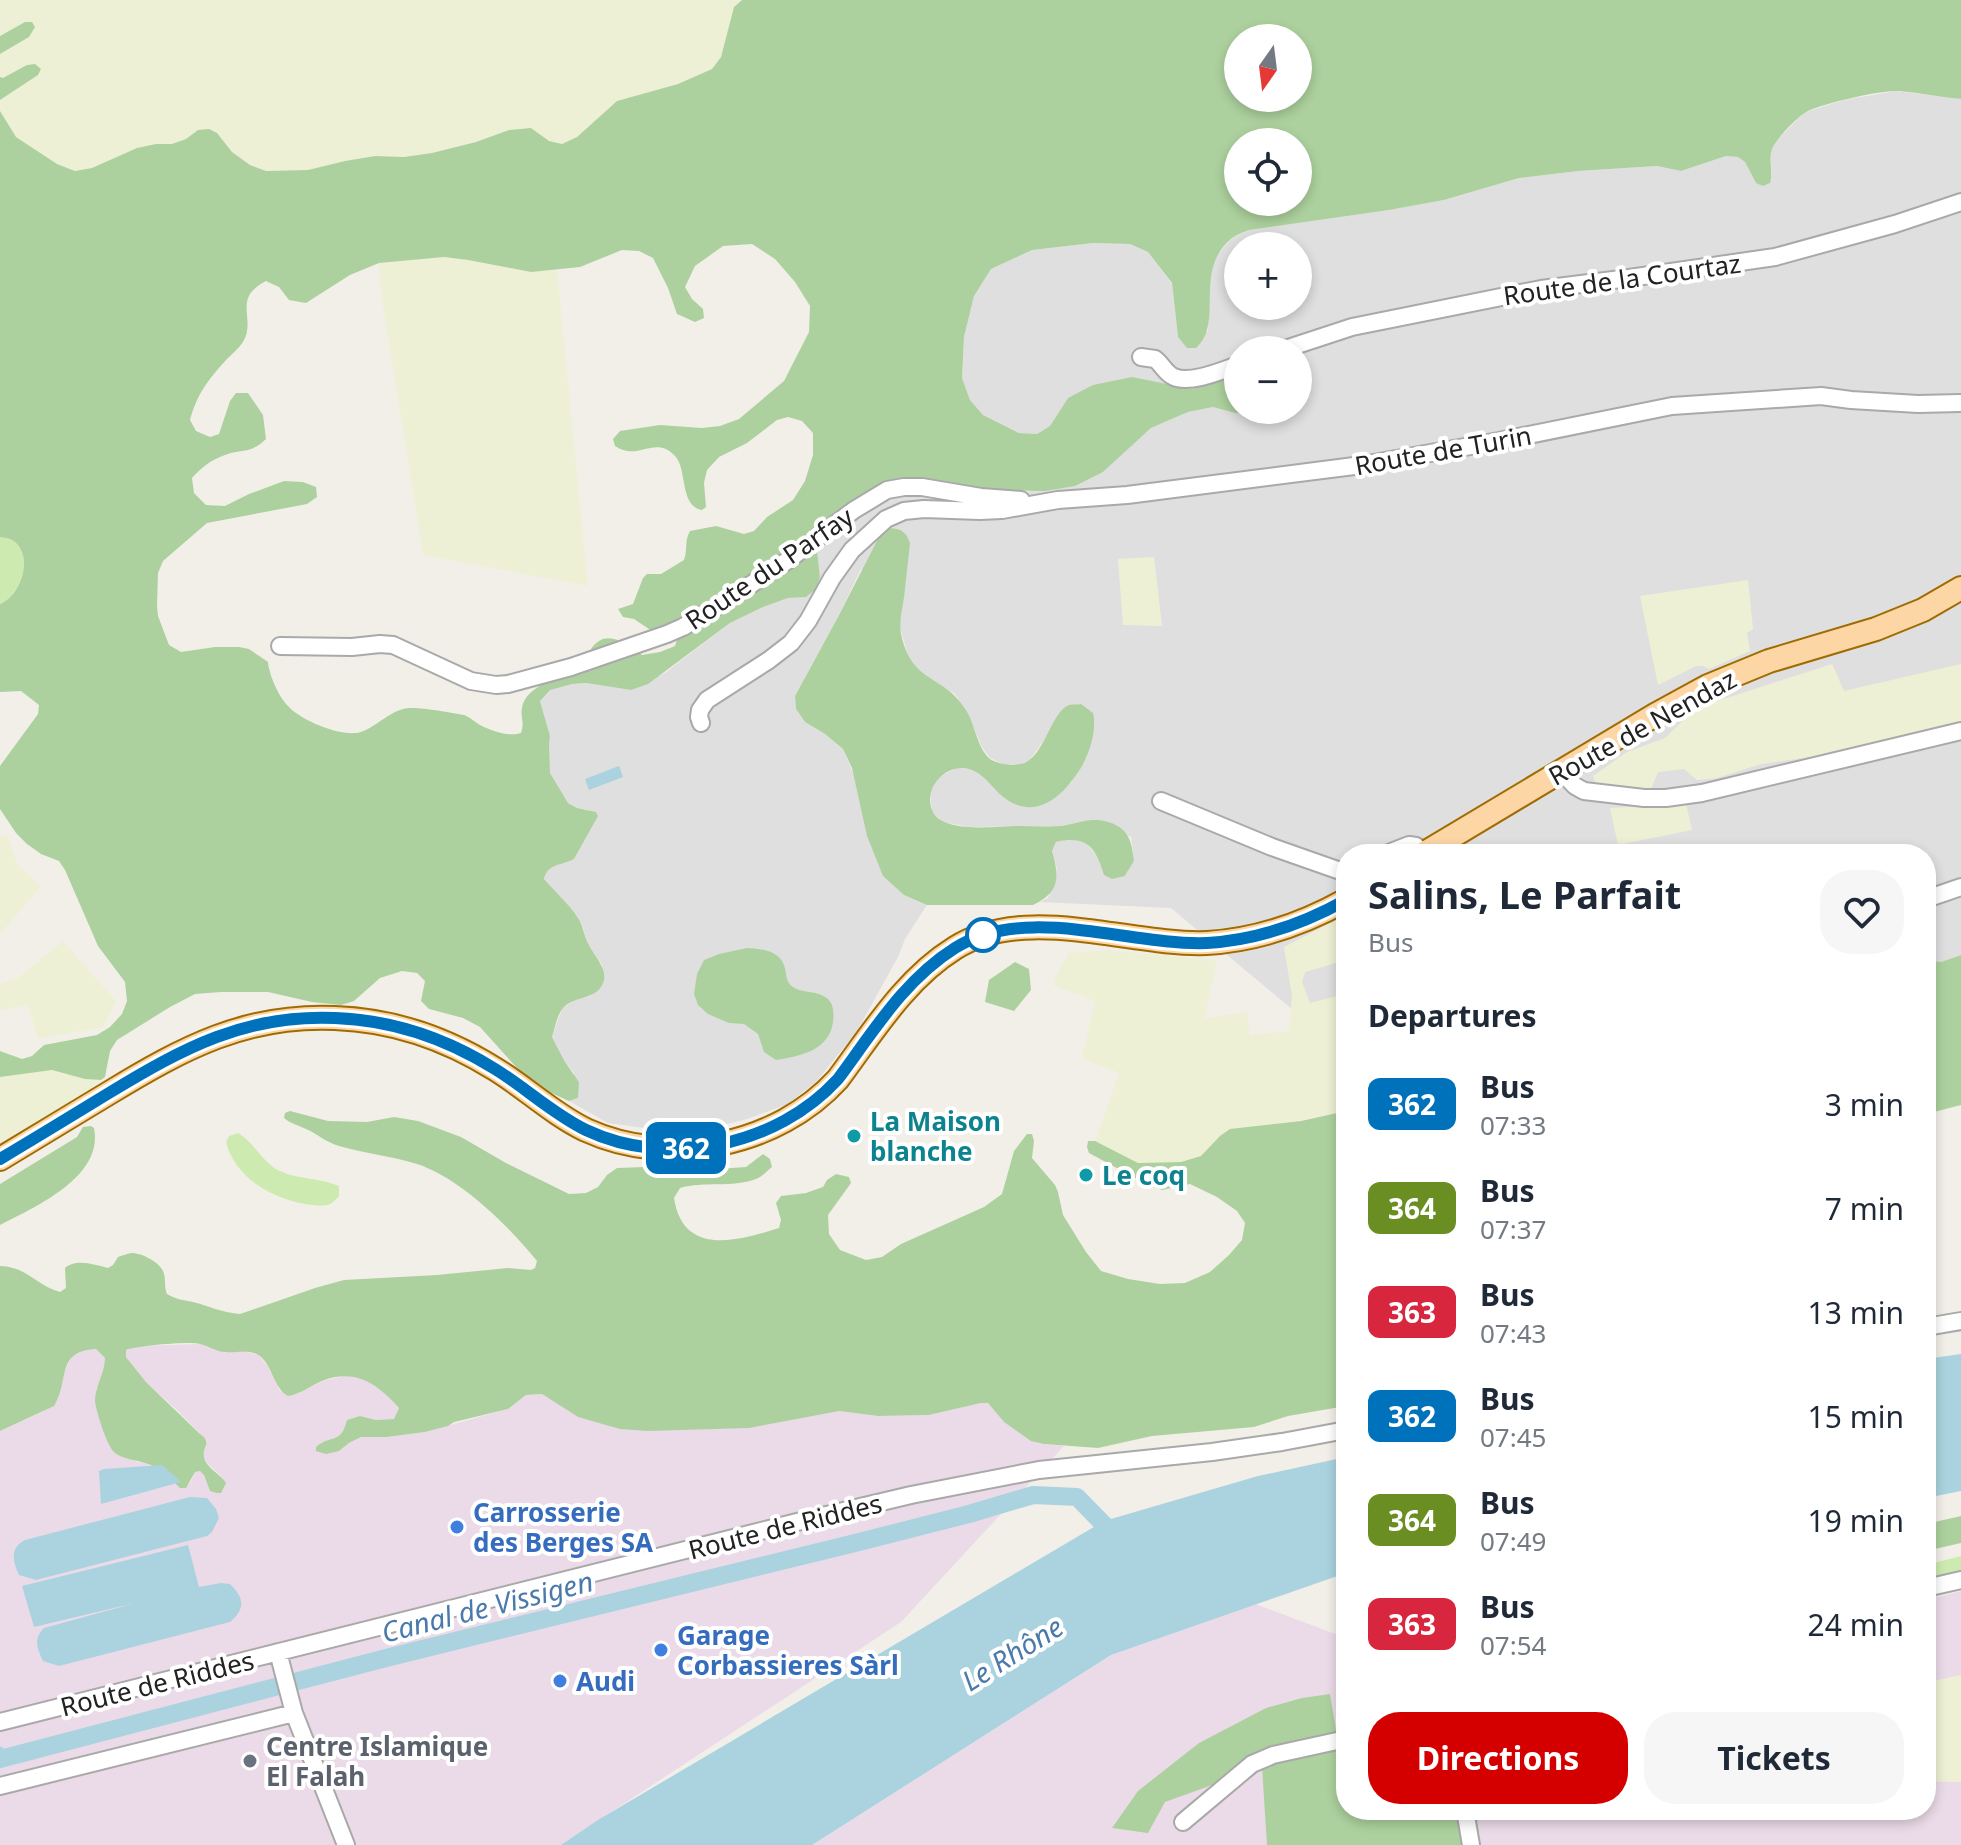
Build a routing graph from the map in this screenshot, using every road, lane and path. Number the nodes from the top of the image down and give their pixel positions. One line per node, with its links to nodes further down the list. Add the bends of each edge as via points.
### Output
1 (1961, 202): 2 (street, Route de la Courtaz, via 1798,252 1541,289 1352,327)
2 (1312, 340)
3 (1141, 357): 4 (street, via 1155,359 1166,372 1184,379)
4 (1224, 369)
5 (1961, 403): 6 (street, Route de Turin, via 1821,396 1672,406 1376,463)
6 (1026, 505): 8 (street, Route du Parfay, via 935,488 887,490 683,627 508,684 471,681 393,645); 9 (street, Route de Turin, via 980,511 924,509 886,519 841,564 791,643 707,700 700,710)
7 (1961, 588): 11 (main road, Route de Nendaz, via 1876,629 1769,661 1708,686)
8 (280, 646)
9 (701, 723)
10 (1961, 731): 11 (street, via 1666,798 1584,791)
11 (1561, 771): 13 (main road, Route de Nendaz)
12 (1161, 801): 14 (street)
13 (1439, 844)
14 (1336, 869)
15 (1961, 887): 16 (street)
16 (1936, 896)
17 (1336, 905): 18 (main road, via 1256,937 1222,941 1167,942 1042,928 970,939 909,986 825,1092 780,1122 727,1142 673,1149 608,1138 565,1118 444,1042 388,1024 334,1017 274,1021 195,1044)
18 (0, 1159)
19 (1961, 1321): 20 (street)
20 (1936, 1325)
21 (1336, 1432): 24 (street, Route de Riddes, via 1212,1452 1039,1470 926,1492)
22 (1961, 1580): 23 (street)
23 (1936, 1586)
24 (278, 1652): 25 (street); 26 (street, Route de Riddes)
25 (294, 1713): 28 (street); 31 (street)
26 (0, 1722)
27 (1336, 1741): 30 (street, via 1252,1764)
28 (0, 1786)
29 (1467, 1820): 32 (street)
30 (1183, 1822)
31 (346, 1845)
32 (1471, 1845)

